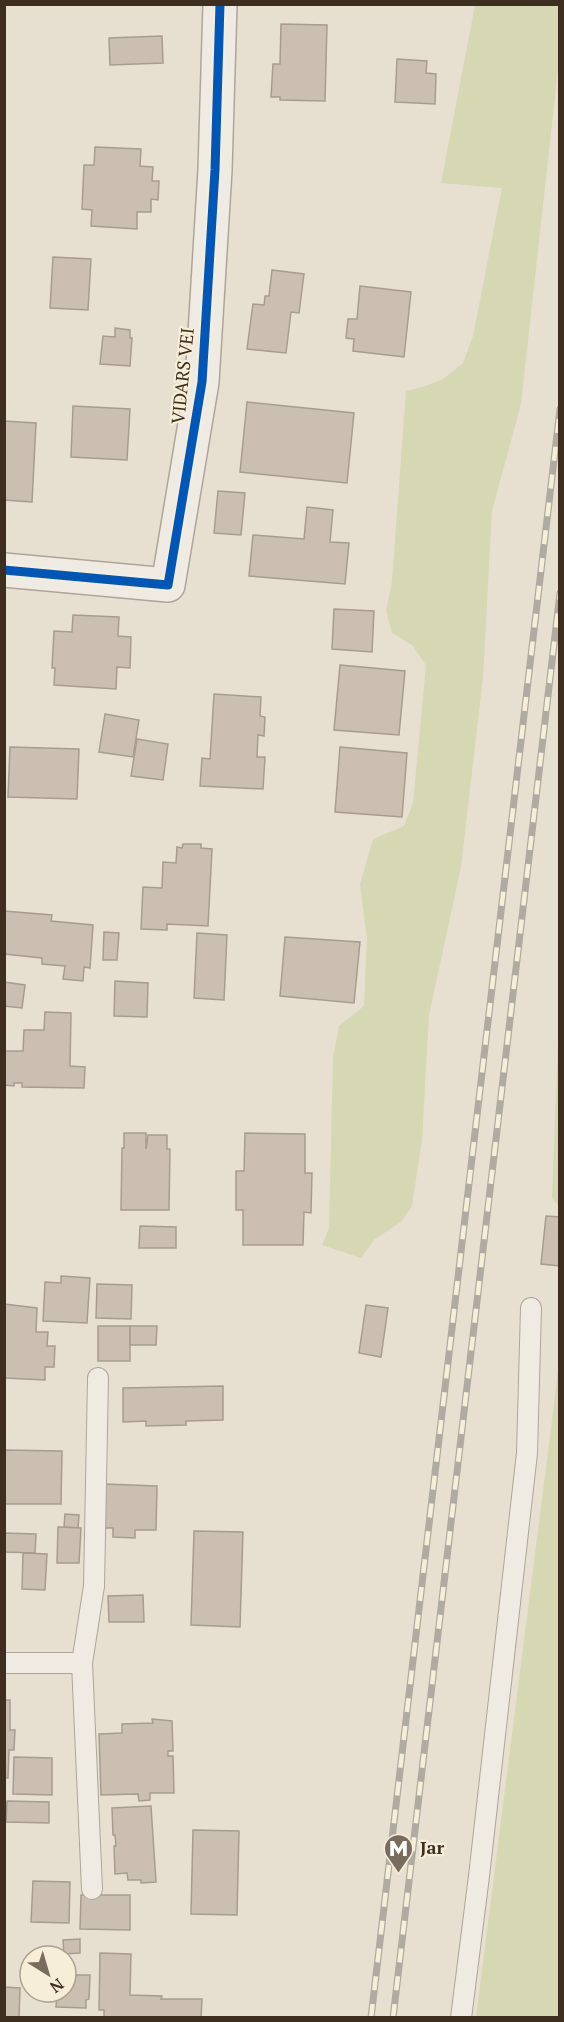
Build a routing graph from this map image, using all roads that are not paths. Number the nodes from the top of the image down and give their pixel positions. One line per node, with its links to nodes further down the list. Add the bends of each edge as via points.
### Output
1 (220, 4): 2 (street, VIDARS VEI, via 202,382 168,585)
2 (4, 570)
3 (531, 1308): 8 (lane, via 527,1453)
4 (98, 1378): 6 (lane, via 94,1586)
5 (4, 1663): 6 (lane)
6 (82, 1663): 7 (lane)
7 (92, 1889)
8 (461, 2018)

